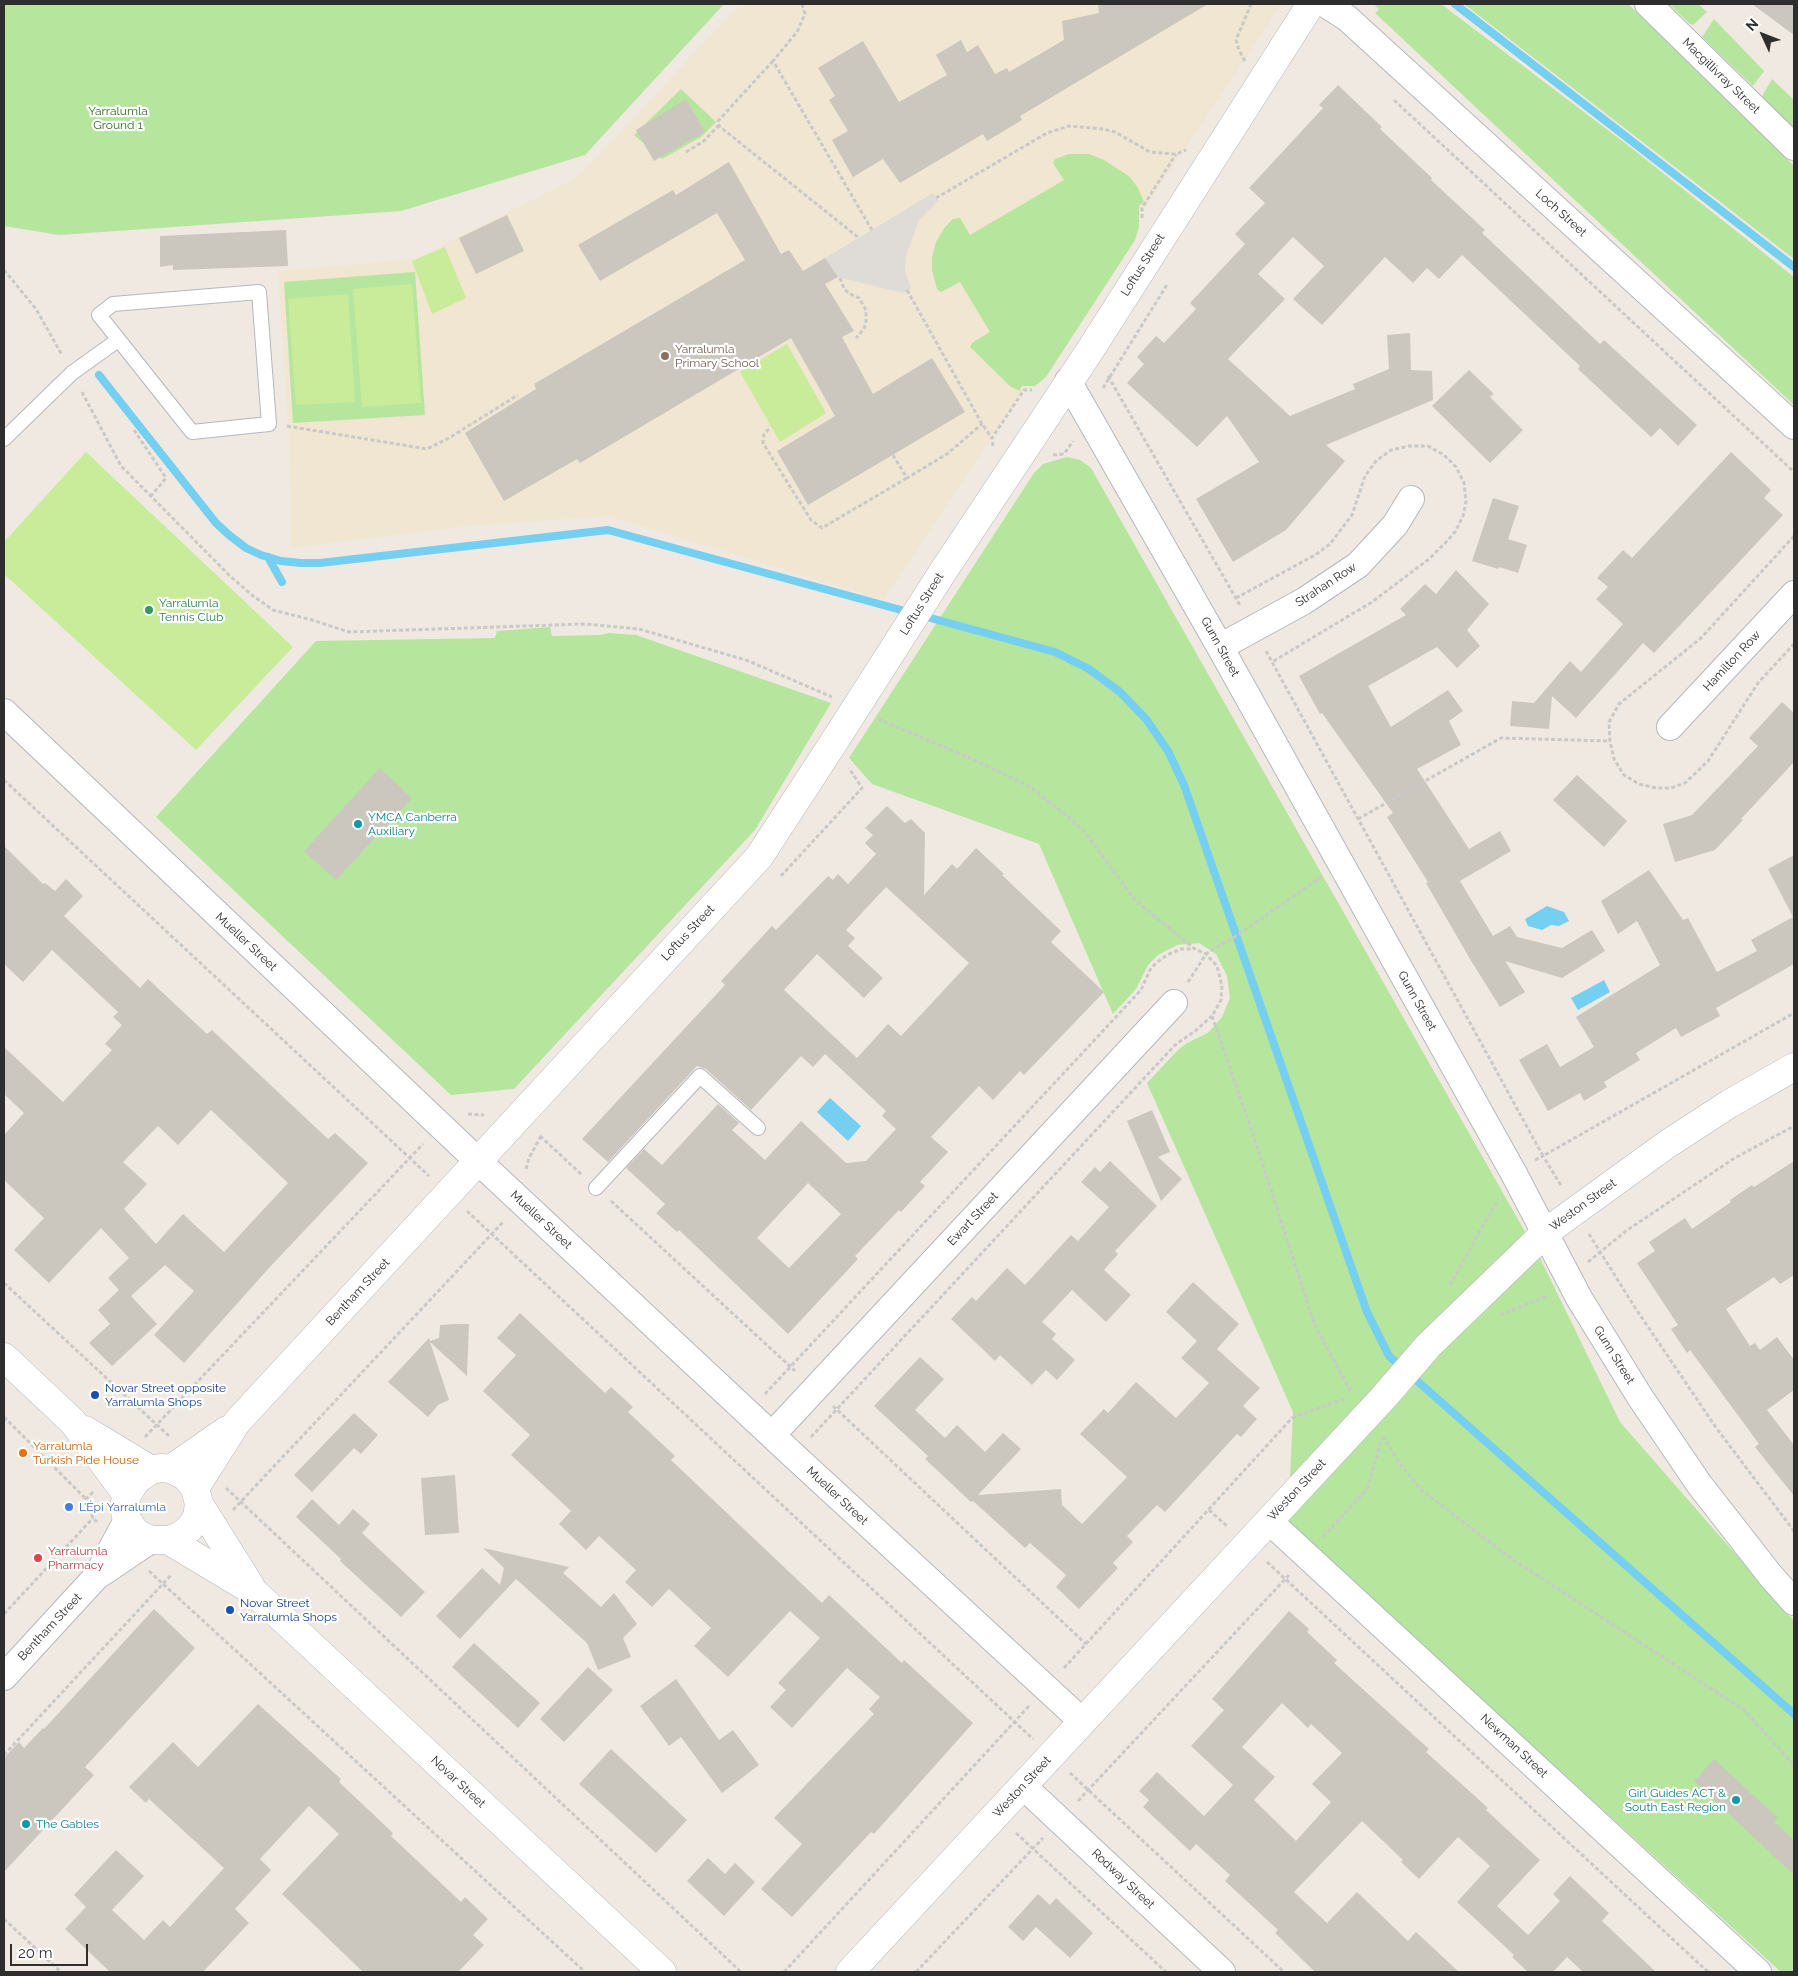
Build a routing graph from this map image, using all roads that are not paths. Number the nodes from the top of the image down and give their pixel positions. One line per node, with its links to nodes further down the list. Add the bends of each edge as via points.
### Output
1 (1311, 4): 6 (street, Loftus Street)
2 (1325, 4): 7 (street, Loch Street, via 1347,18)
3 (1648, 4): 4 (street, Macgillivray Street)
4 (1794, 147)
5 (118, 340): 5 (lane, via 192,432 269,424 259,292 113,304 99,315); 8 (lane, via 72,373)
6 (1068, 381): 11 (street, Gunn Street); 17 (street, Loftus Street, via 759,857)
7 (1794, 426)
8 (4, 439)
9 (1411, 499): 11 (street, Strahan Row, via 1395,525 1358,565 1304,601)
10 (1794, 594): 13 (street, Hamilton Row)
11 (1220, 647): 19 (street, Gunn Street)
12 (4, 712): 17 (street, Mueller Street)
13 (1670, 728)
14 (1174, 1003): 21 (street, Ewart Street)
15 (1794, 1067): 19 (street, Weston Street, via 1728,1104 1666,1145)
16 (758, 1128): 18 (lane, via 700,1076)
17 (478, 1161): 21 (street, Mueller Street); 23 (street, Bentham Street)
18 (596, 1188)
19 (1546, 1232): 24 (street, Weston Street, via 1428,1346 1384,1397 1378,1427); 27 (street, Gunn Street, via 1640,1397 1699,1484)
20 (4, 1358): 22 (street, Novar Street)
21 (772, 1435): 29 (street, Mueller Street)
22 (119, 1464): 23 (street, Novar Street); 25 (street, Novar Street)
23 (185, 1476): 25 (street, Bentham Street, via 136,1480); 25 (street, via 197,1517 190,1528 180,1536); 26 (street, Novar Street)
24 (1269, 1521): 29 (street, Weston Street); 34 (street, Newman Street)
25 (136, 1532): 26 (street, Novar Street, via 191,1554); 28 (street, Bentham Street)
26 (254, 1591): 31 (street, Novar Street)
27 (1794, 1602)
28 (4, 1677)
29 (1083, 1722): 30 (street, Weston Street)
30 (1023, 1786): 32 (street, Weston Street); 33 (street, Rodway Street)
31 (662, 1972)
32 (850, 1972)
33 (1222, 1972)
34 (1758, 1972)

